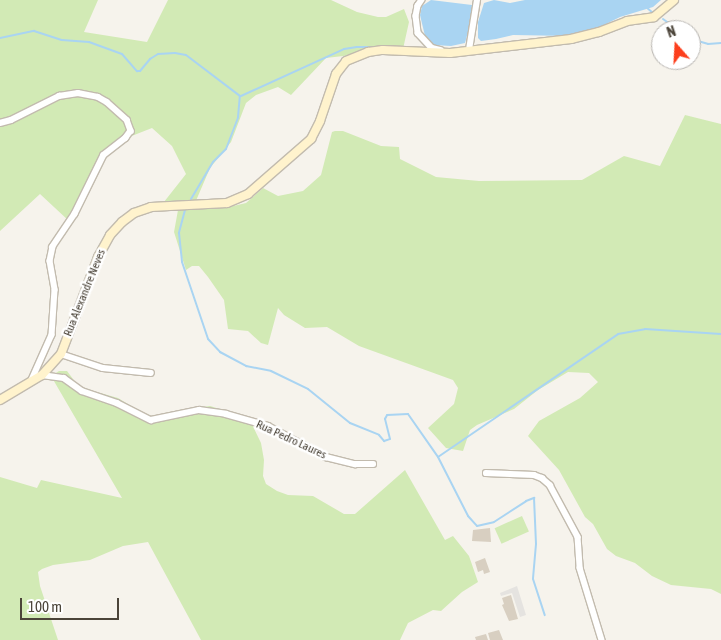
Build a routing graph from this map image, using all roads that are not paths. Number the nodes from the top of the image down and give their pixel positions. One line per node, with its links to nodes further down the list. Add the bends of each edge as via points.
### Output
1 (422, 0): 5 (street, via 416,16 421,38 432,48)
2 (476, 0): 4 (street)
3 (674, 0): 4 (street, via 654,17 627,21 585,36)
4 (469, 50): 5 (street)
5 (450, 53): 7 (street, Rua Alexandre Neves, via 383,50 346,61 336,74 311,139 239,199 217,204 160,205 134,213 122,222 98,256)
6 (0, 123): 10 (street, via 59,96 78,93 107,102 127,120 131,131 130,136 107,151 75,214 53,248 50,261 55,290 52,335)
7 (61, 354): 8 (street, via 103,368); 9 (street, Rua Alexandre Neves)
8 (151, 373)
9 (42, 375): 10 (street, Rua Alexandre Neves); 12 (street, Rua Pedro Laures, via 64,378 82,391 151,420 190,411 217,412 268,426 326,457 354,464)
10 (31, 382): 11 (street, Rua Alexandre Neves)
11 (0, 400)
12 (373, 464)
13 (486, 473): 14 (street, via 534,475 550,485 578,537 580,568)
14 (602, 640)

